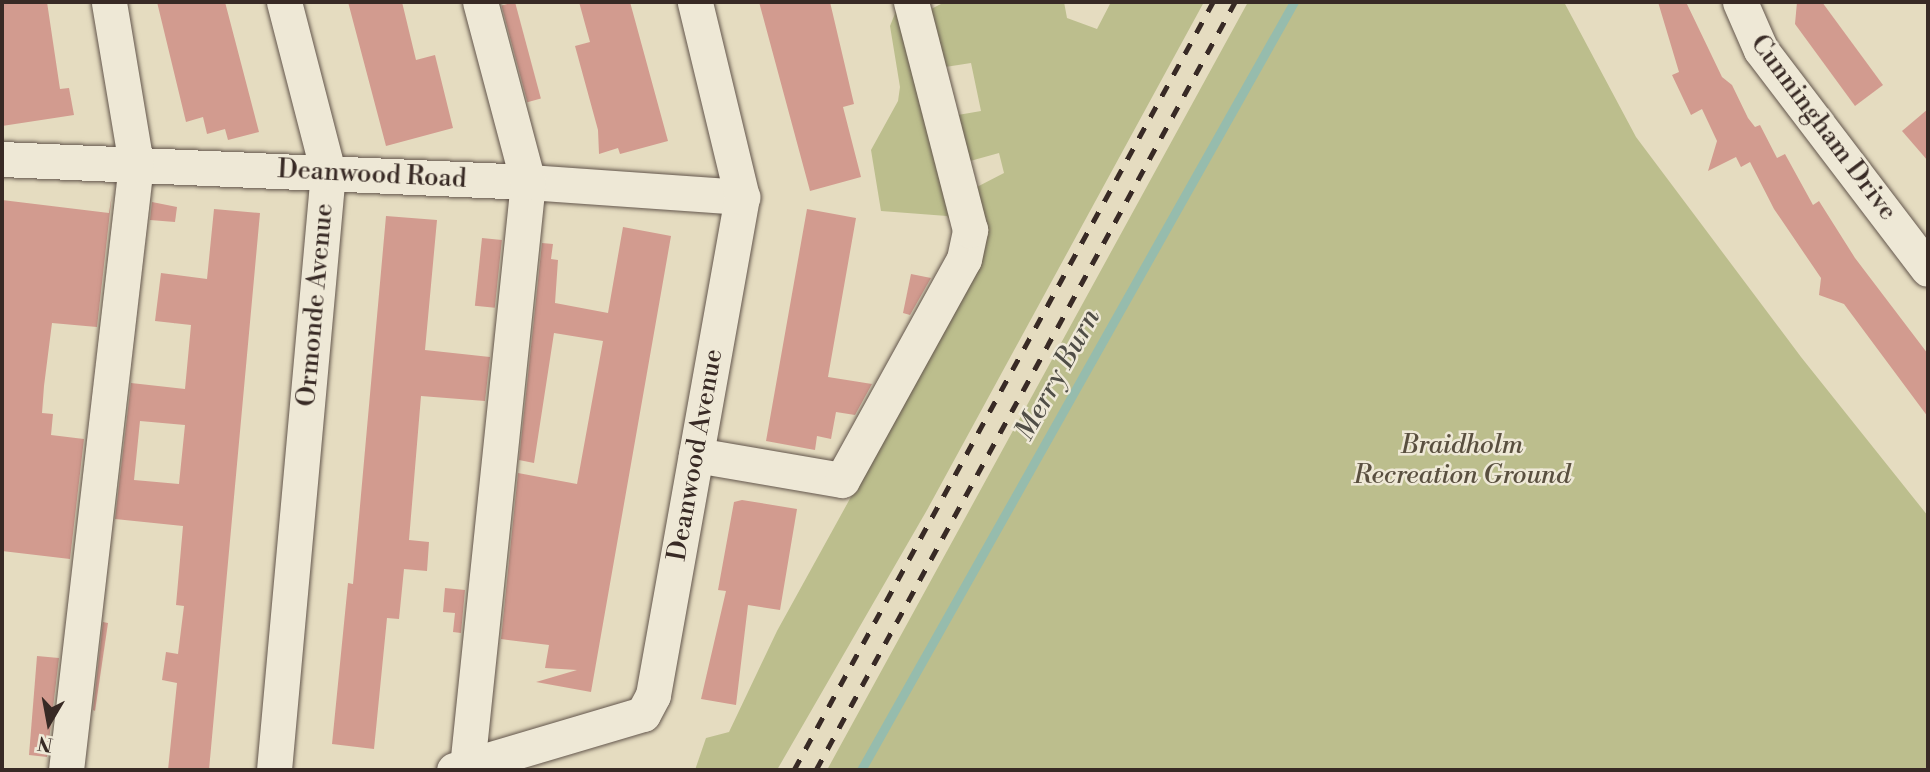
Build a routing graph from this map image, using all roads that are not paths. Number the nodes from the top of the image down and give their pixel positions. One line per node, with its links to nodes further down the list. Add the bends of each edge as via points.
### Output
1 (109, 2): 8 (street)
2 (284, 2): 9 (street, Ormonde Avenue)
3 (480, 2): 10 (street)
4 (695, 2): 11 (street, Deanwood Avenue)
5 (911, 2): 13 (street, via 970,230 964,259 842,480)
6 (1740, 2): 12 (street, Cunningham Drive, via 1760,50)
7 (2, 159): 8 (street, Deanwood Road)
8 (136, 164): 9 (street, Deanwood Road); 15 (street)
9 (328, 172): 10 (street, Deanwood Road); 16 (street, Ormonde Avenue)
10 (528, 183): 11 (street, Deanwood Road); 14 (street)
11 (742, 197): 13 (street, Deanwood Avenue)
12 (1924, 252)
13 (696, 455): 14 (street, Deanwood Avenue, via 653,695 643,714)
14 (460, 769)
15 (66, 770)
16 (274, 770)

